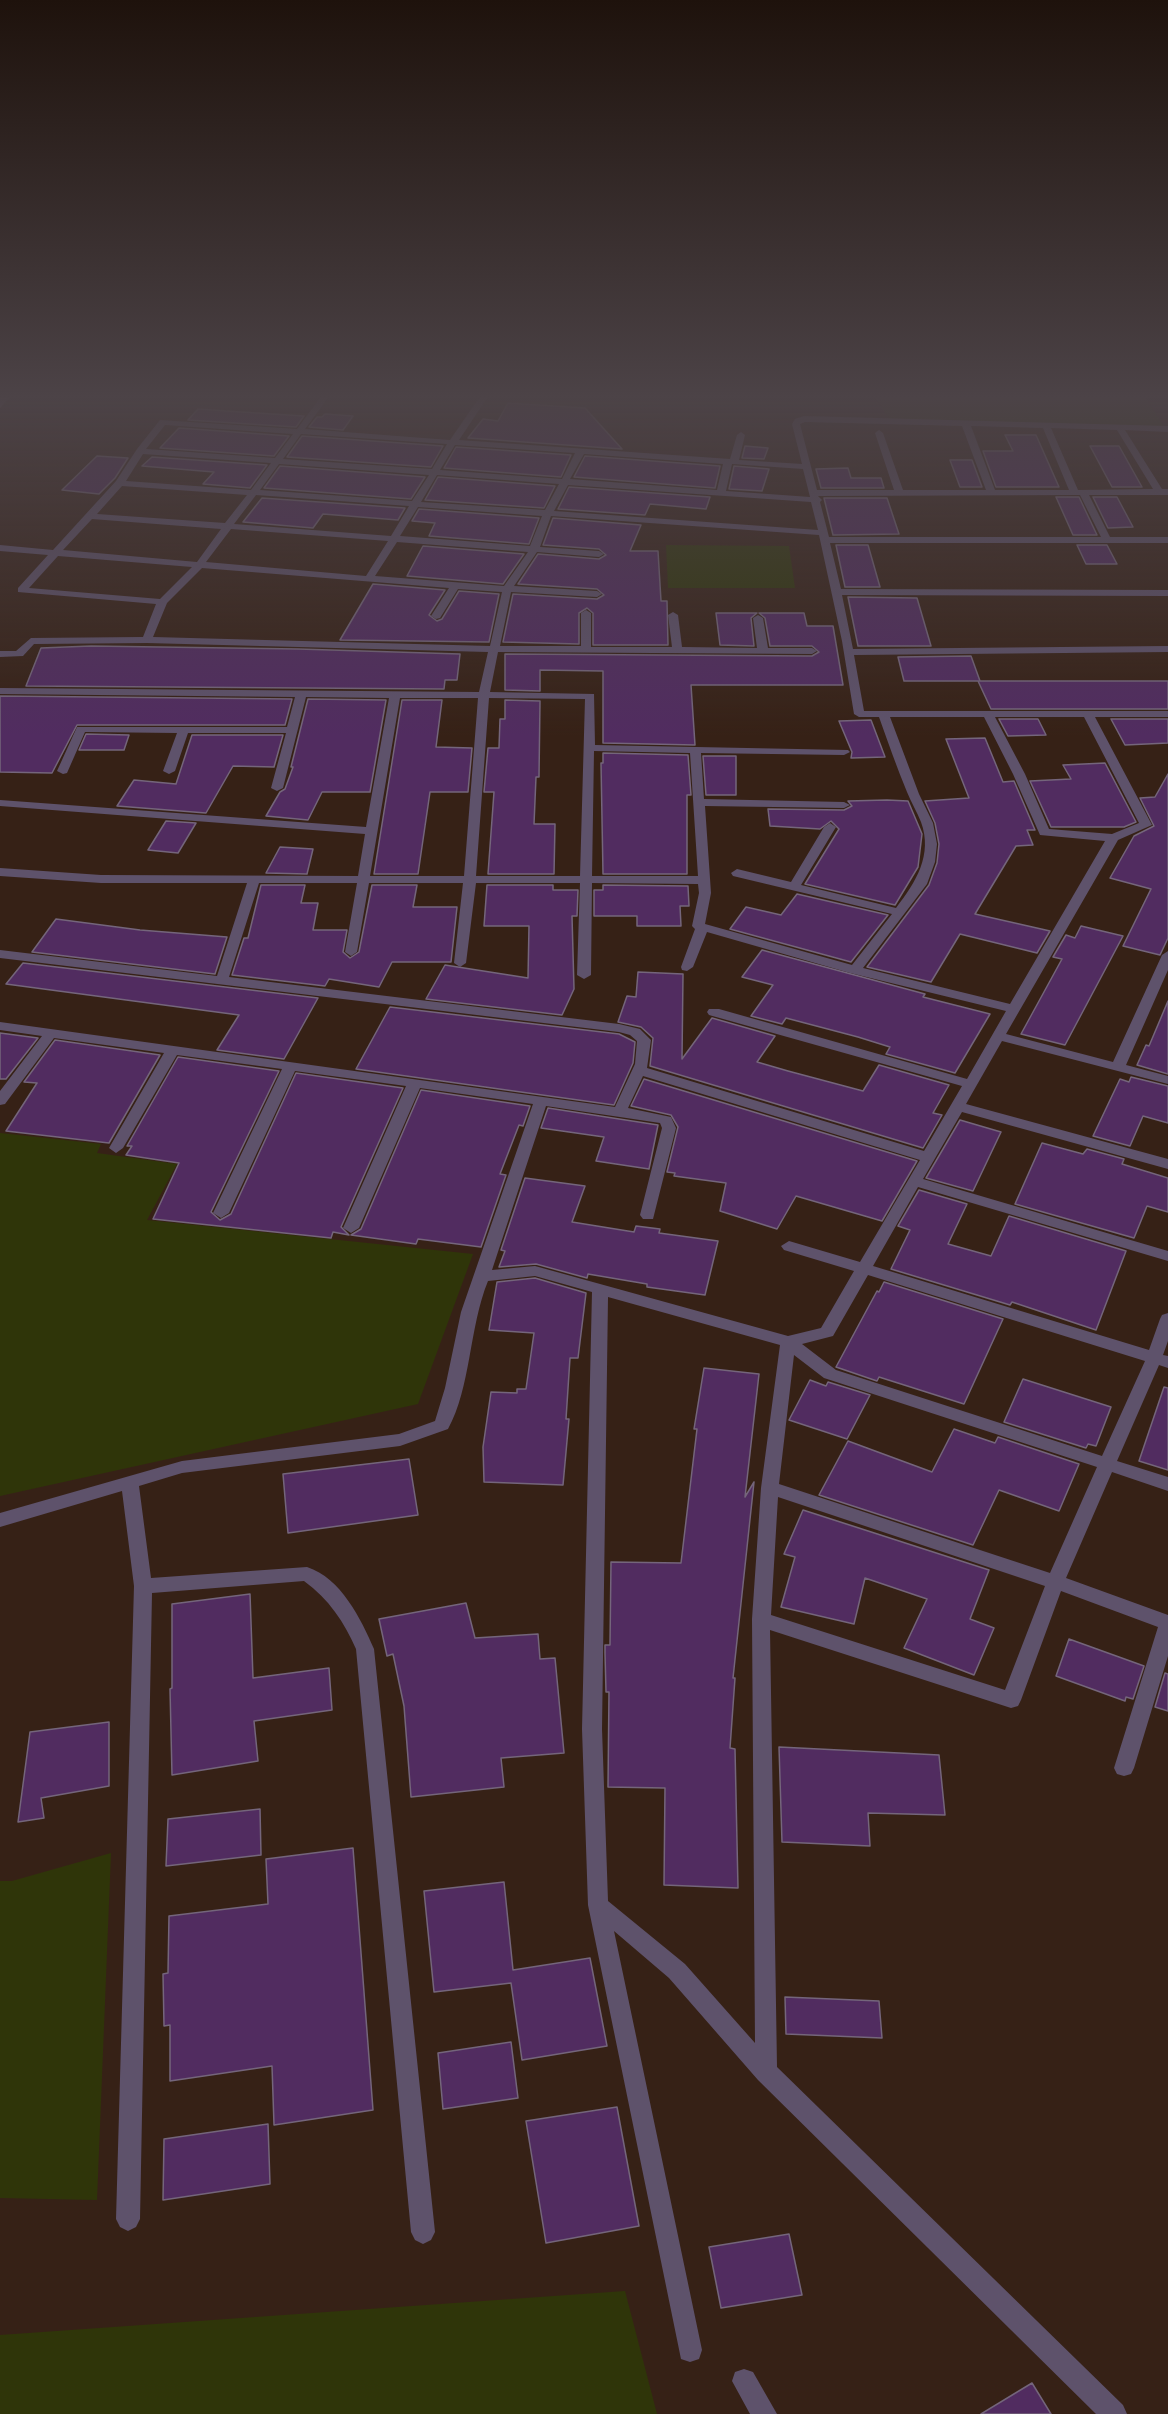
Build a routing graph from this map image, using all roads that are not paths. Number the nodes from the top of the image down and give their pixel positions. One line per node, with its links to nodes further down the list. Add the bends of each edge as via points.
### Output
1 (95, 511): 8 (street)
2 (241, 511): 9 (street)
3 (411, 511): 11 (street)
4 (517, 511): 7 (street)
5 (818, 511): 10 (street)
6 (1090, 511): 12 (street)
7 (548, 513): 10 (street); 15 (street)
8 (90, 516): 9 (street); 16 (street)
9 (228, 527): 11 (street); 18 (street)
10 (824, 537): 12 (street); 22 (street)
11 (393, 538): 15 (street); 19 (street)
12 (1107, 540): 13 (street)
13 (1168, 540)
14 (0, 548): 16 (street)
15 (534, 549): 17 (street); 21 (street)
16 (57, 553): 18 (street); 25 (street, via 21,590)
17 (599, 554)
18 (199, 565): 19 (street); 25 (street)
19 (369, 579): 20 (street)
20 (455, 586): 21 (street); 28 (street)
21 (507, 589): 24 (street); 31 (street)
22 (836, 592): 23 (street); 37 (street)
23 (1168, 593)
24 (597, 594)
25 (162, 602): 30 (street)
26 (586, 613): 33 (street)
27 (673, 615): 34 (street)
28 (436, 616)
29 (758, 618): 35 (street)
30 (147, 640): 31 (street); 38 (street, via 31,641 19,654)
31 (495, 649): 33 (street); 42 (street)
32 (1168, 649): 37 (street)
33 (586, 650): 34 (street)
34 (677, 650): 35 (street)
35 (763, 650): 36 (street)
36 (812, 651)
37 (850, 652): 43 (street, via 859,714)
38 (0, 654)
39 (0, 692): 40 (street)
40 (302, 692): 41 (street); 48 (street)
41 (395, 693): 42 (street); 59 (street)
42 (484, 695): 49 (street, via 590,696); 63 (street)
43 (884, 714): 44 (street); 69 (street, via 927,823 931,844 921,884)
44 (988, 714): 46 (street); 60 (street, via 1044,832)
45 (1168, 714): 46 (street)
46 (1089, 716): 60 (street, via 1146,825)
47 (184, 729): 48 (street); 52 (street, via 81,729); 53 (street)
48 (292, 730): 54 (street)
49 (589, 748): 50 (street); 66 (street)
50 (695, 750): 51 (street); 55 (street)
51 (844, 752)
52 (63, 771)
53 (170, 771)
54 (277, 788)
55 (699, 802): 57 (street); 67 (street)
56 (0, 803): 59 (street)
57 (844, 805)
58 (830, 827): 68 (street)
59 (372, 831): 65 (street)
60 (1113, 838): 79 (street)
61 (0, 872): 64 (street, via 53,878)
62 (737, 873): 68 (street)
63 (470, 879): 65 (street); 66 (street); 74 (street)
64 (254, 880): 65 (street); 78 (street)
65 (364, 880): 71 (street)
66 (586, 880): 67 (street); 77 (street)
67 (703, 880): 70 (street, via 705,893 698,926)
68 (794, 887): 69 (street)
69 (899, 912): 76 (street)
70 (702, 928): 75 (street); 76 (street)
71 (351, 952)
72 (0, 954): 78 (street)
73 (1168, 955): 86 (street)
74 (460, 963)
75 (687, 967)
76 (855, 970): 79 (street)
77 (584, 975)
78 (222, 980): 87 (street, via 619,1028 635,1032 644,1040)
79 (1014, 1010): 83 (street)
80 (714, 1012): 90 (street)
81 (0, 1026): 82 (street)
82 (51, 1033): 84 (street); 92 (street)
83 (998, 1035): 86 (street); 90 (street)
84 (173, 1050): 85 (street); 95 (street)
85 (290, 1066): 89 (street); 99 (street)
86 (1118, 1067): 88 (street)
87 (639, 1070): 94 (street); 96 (street)
88 (1168, 1080)
89 (415, 1083): 91 (street); 101 (street)
90 (970, 1084): 93 (street)
91 (541, 1100): 94 (street); 105 (street)
92 (0, 1101)
93 (957, 1106): 96 (street); 97 (street)
94 (620, 1111): 100 (street, via 658,1117 666,1120 669,1128)
95 (116, 1148)
96 (927, 1157): 98 (street)
97 (1168, 1164)
98 (914, 1181): 103 (street); 104 (street)
99 (221, 1213)
100 (648, 1215)
101 (351, 1228)
102 (789, 1246): 104 (street)
103 (1168, 1256)
104 (863, 1269): 108 (street, via 827,1332); 109 (street)
105 (482, 1276): 106 (street, via 535,1271); 111 (street, via 470,1300 452,1400 441,1425 400,1440 182,1467)
106 (600, 1290): 108 (street); 120 (street, via 592,1729)
107 (1168, 1319): 109 (street)
108 (788, 1342): 110 (street, via 831,1374); 113 (street)
109 (1161, 1360): 110 (street)
110 (1107, 1464): 112 (street); 115 (street)
111 (130, 1482): 114 (street); 116 (street)
112 (1168, 1484)
113 (770, 1488): 115 (street); 117 (street)
114 (0, 1520)
115 (1055, 1582): 117 (street, via 1011,1700); 118 (street)
116 (144, 1586): 122 (street); 123 (street, via 307,1574 324,1585 356,1626 365,1649)
117 (761, 1619): 121 (street)
118 (1168, 1624): 119 (street)
119 (1124, 1768)
120 (598, 1905): 121 (street, via 677,1971); 124 (street)
121 (766, 2072): 127 (street)
122 (128, 2219)
123 (423, 2232)
124 (690, 2350)
125 (744, 2381): 126 (street)
126 (764, 2414)
127 (1114, 2414)

